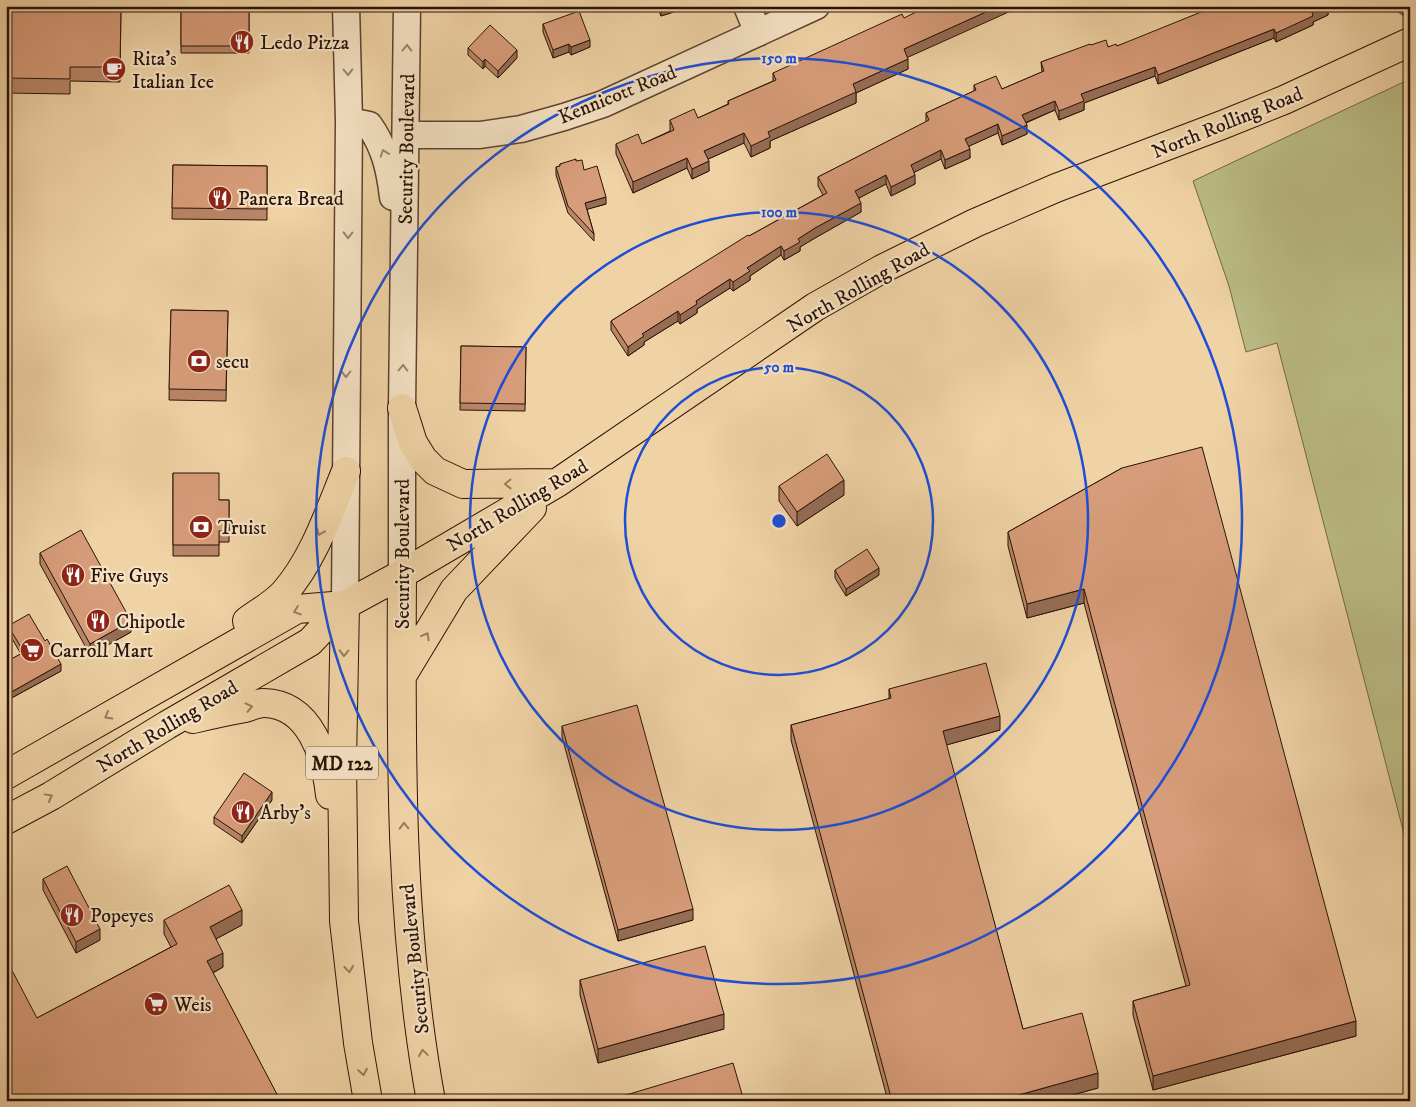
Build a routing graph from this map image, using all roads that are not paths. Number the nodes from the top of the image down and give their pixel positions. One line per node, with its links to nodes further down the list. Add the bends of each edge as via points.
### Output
1 (346, 6): 7 (street, one-way to 7)
2 (408, 6): 8 (street, Security Boulevard, one-way to 2)
3 (747, 6): 5 (street)
4 (816, 6): 5 (street, Kennicott Road)
5 (758, 32): 8 (street, Kennicott Road, via 603,104 564,118 480,135)
6 (1410, 42): 12 (main road, North Rolling Road, via 1284,100 1056,188 882,269 815,307)
7 (349, 121): 9 (street, one-way to 7, via 384,152 378,136 369,125); 11 (street, one-way to 11)
8 (406, 135): 9 (street, Security Boulevard)
9 (404, 270): 10 (street, Security Boulevard, one-way to 9)
10 (402, 408): 12 (main road, one-way to 10, via 463,484 435,471 413,444); 13 (street, Security Boulevard)
11 (346, 471): 14 (street); 16 (main road, one-way to 16, via 314,546 283,594)
12 (556, 483): 13 (main road, North Rolling Road); 15 (main road, one-way to 12, via 454,590)
13 (402, 574): 14 (main road, North Rolling Road); 15 (main road, Security Boulevard / MD 122)
14 (345, 604): 16 (main road, North Rolling Road, one-way to 16, via 297,609); 17 (main road, North Rolling Road, via 310,642); 20 (main road, MD 122, one-way to 20)
15 (401, 678): 22 (main road, Security Boulevard / MD 122, one-way to 15, via 415,1001 405,874)
16 (142, 697): 18 (main road, North Rolling Road, one-way to 18)
17 (167, 725): 19 (main road, North Rolling Road, one-way to 17); 20 (main road, one-way to 20, via 264,703 283,707 298,715 312,734 327,770)
18 (6, 775)
19 (6, 820)
20 (344, 921): 21 (main road, MD 122, one-way to 21)
21 (368, 1101)
22 (430, 1101)

